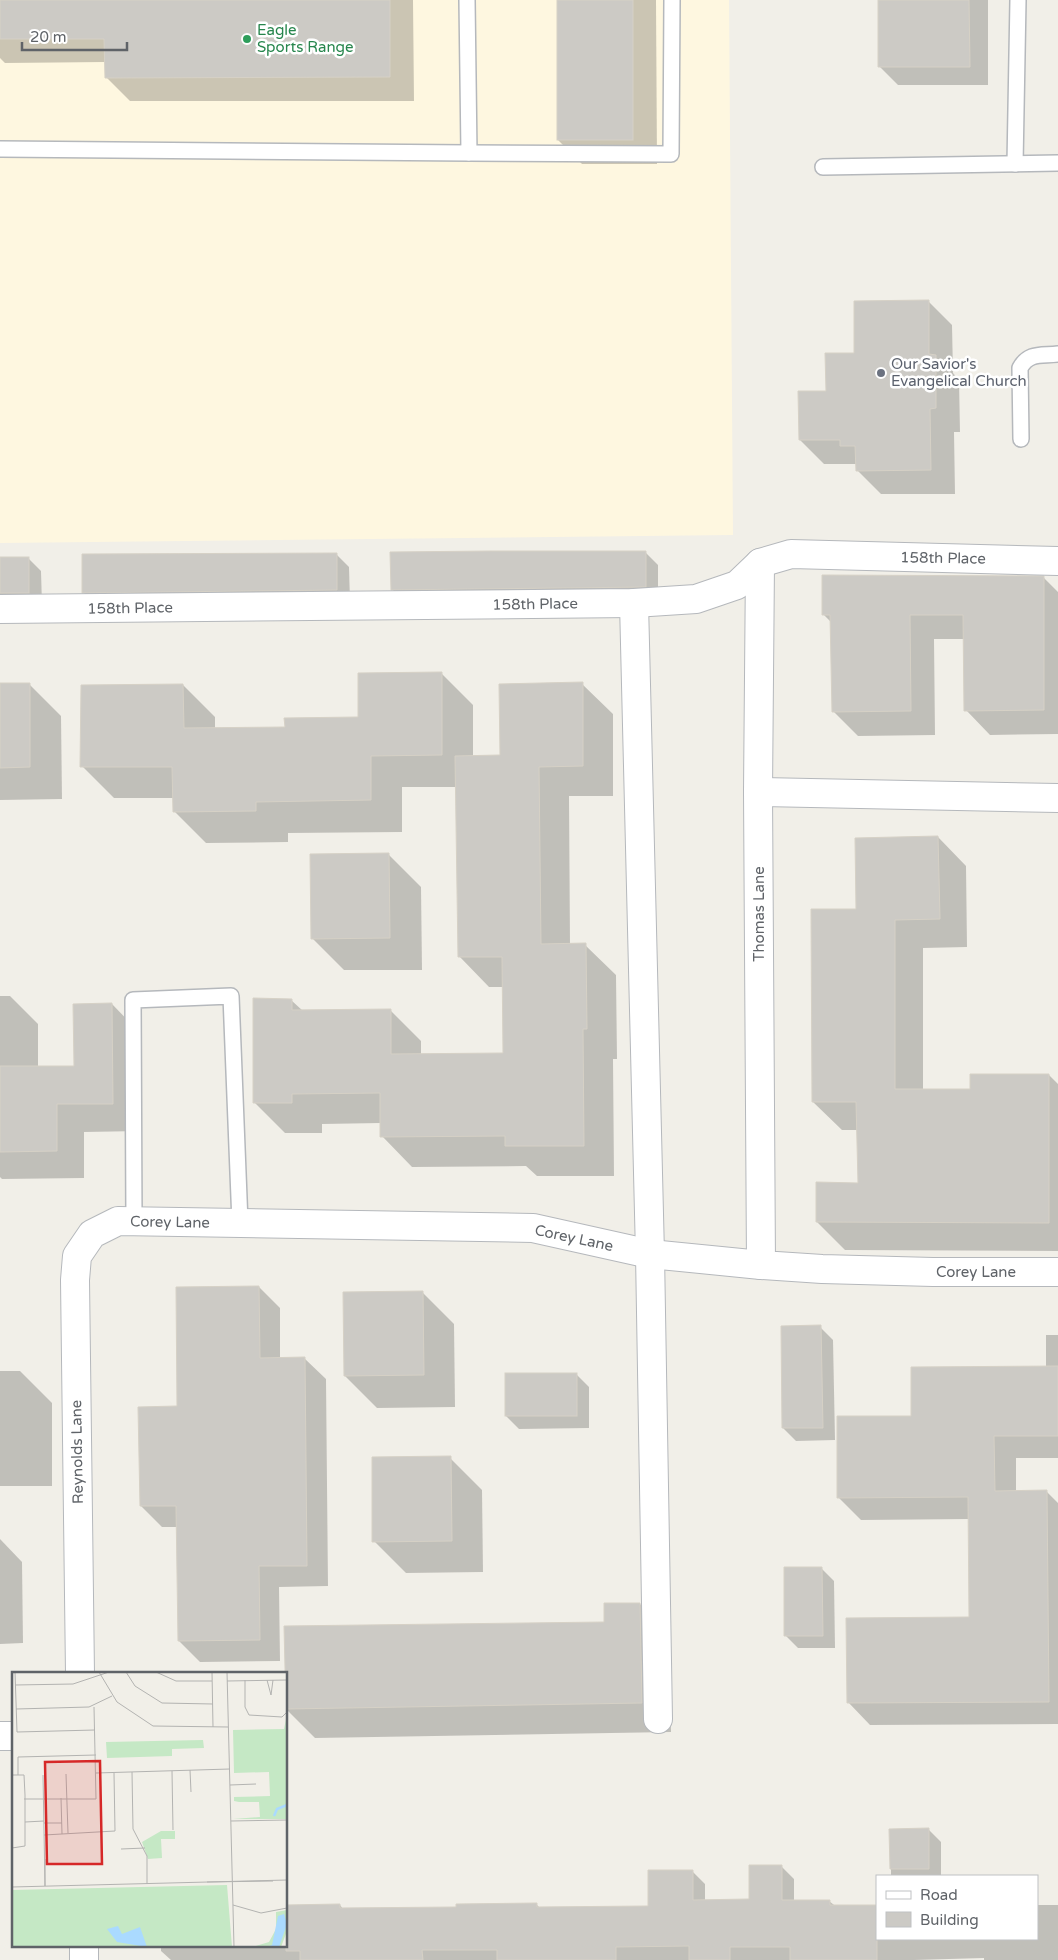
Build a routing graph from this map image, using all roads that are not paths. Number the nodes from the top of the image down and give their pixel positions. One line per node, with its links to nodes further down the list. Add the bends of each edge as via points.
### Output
1 (467, 0): 5 (lane)
2 (672, 0): 5 (lane, via 671,154)
3 (1018, 0): 7 (lane)
4 (0, 149): 5 (lane)
5 (469, 153)
6 (1058, 163): 7 (lane)
7 (1015, 164): 8 (lane)
8 (823, 166)
9 (1058, 354): 10 (lane, via 1033,356 1025,359 1020,368)
10 (1021, 438)
11 (1058, 560): 12 (street, 158th Place, via 791,554)
12 (760, 563): 13 (street, 158th Place, via 737,584 696,599); 15 (street, Thomas Lane)
13 (634, 603): 14 (street, 158th Place); 20 (street)
14 (0, 609)
15 (758, 792): 16 (street); 21 (street, Thomas Lane)
16 (1058, 798)
17 (134, 1221): 18 (street, Corey Lane); 18 (lane, via 133,1000 231,996); 19 (street, Corey Lane, via 118,1221)
18 (240, 1223): 20 (street, Corey Lane, via 533,1228)
19 (92, 1234): 23 (street, Reynolds Lane, via 76,1256 75,1280)
20 (650, 1254): 21 (street, Corey Lane); 24 (street)
21 (761, 1265): 22 (street, Corey Lane, via 933,1272)
22 (1058, 1272)
23 (80, 1672)
24 (658, 1719)

